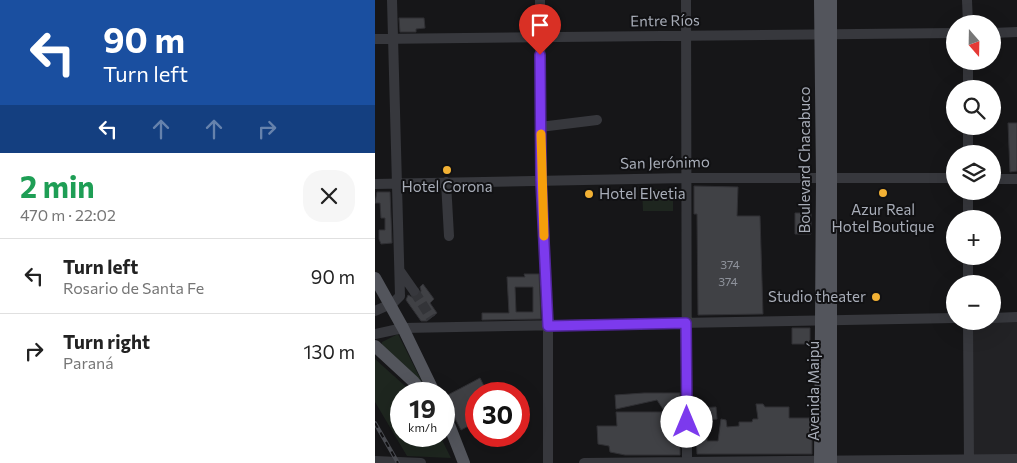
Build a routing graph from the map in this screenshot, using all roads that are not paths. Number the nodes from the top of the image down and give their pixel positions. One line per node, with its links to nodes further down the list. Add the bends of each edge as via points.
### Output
1 (393, 0): 15 (street)
2 (540, 0): 13 (street)
3 (686, 0): 12 (street)
4 (820, 0): 11 (main road, Boulevard Chacabuco)
5 (831, 0): 11 (main road, Boulevard Chacabuco)
6 (967, 0): 7 (street)
7 (967, 15)
8 (1017, 32): 10 (street)
9 (946, 33): 11 (street, Entre Ríos)
10 (1001, 33)
11 (826, 34): 12 (street, Entre Ríos); 19 (main road, Boulevard Chacabuco)
12 (686, 36): 13 (street, Entre Ríos); 18 (street)
13 (540, 37): 15 (street, Entre Ríos); 17 (street)
14 (375, 39): 15 (street, Entre Ríos)
15 (393, 39): 25 (street)
16 (597, 120): 17 (street)
17 (541, 127): 23 (street)
18 (687, 178): 19 (street, San Jerónimo); 23 (street, San Jerónimo); 38 (street)
19 (827, 178): 20 (street, San Jerónimo); 37 (main road, Boulevard Chacabuco)
20 (946, 178)
21 (1001, 179): 22 (street)
22 (1017, 179)
23 (541, 180): 24 (street, San Jerónimo); 39 (street)
24 (446, 182): 25 (street, San Jerónimo); 27 (street)
25 (397, 183): 26 (street, San Jerónimo); 28 (street)
26 (375, 184)
27 (449, 236)
28 (400, 271): 30 (street); 31 (street, via 400,296)
29 (375, 278): 31 (main road)
30 (414, 291)
31 (389, 304): 32 (street); 40 (main road)
32 (375, 311)
33 (1017, 317): 36 (street)
34 (431, 318): 41 (street)
35 (946, 318): 37 (street)
36 (1001, 318)
37 (826, 320): 38 (street); 52 (main road, Avenida Maipú)
38 (686, 323): 39 (street); 57 (street)
39 (548, 326): 41 (street); 55 (street)
40 (403, 328): 41 (street); 43 (street); 46 (main road)
41 (438, 328)
42 (968, 330): 50 (street)
43 (375, 334)
44 (375, 346): 45 (main road)
45 (414, 382)
46 (429, 382)
47 (455, 443): 54 (main road)
48 (1017, 459): 50 (street)
49 (375, 461): 53 (street)
50 (969, 461): 52 (street)
51 (770, 462): 52 (street); 57 (street)
52 (826, 462)
53 (421, 463)
54 (464, 463)
55 (548, 463)
56 (584, 463): 57 (street)
57 (687, 463)

